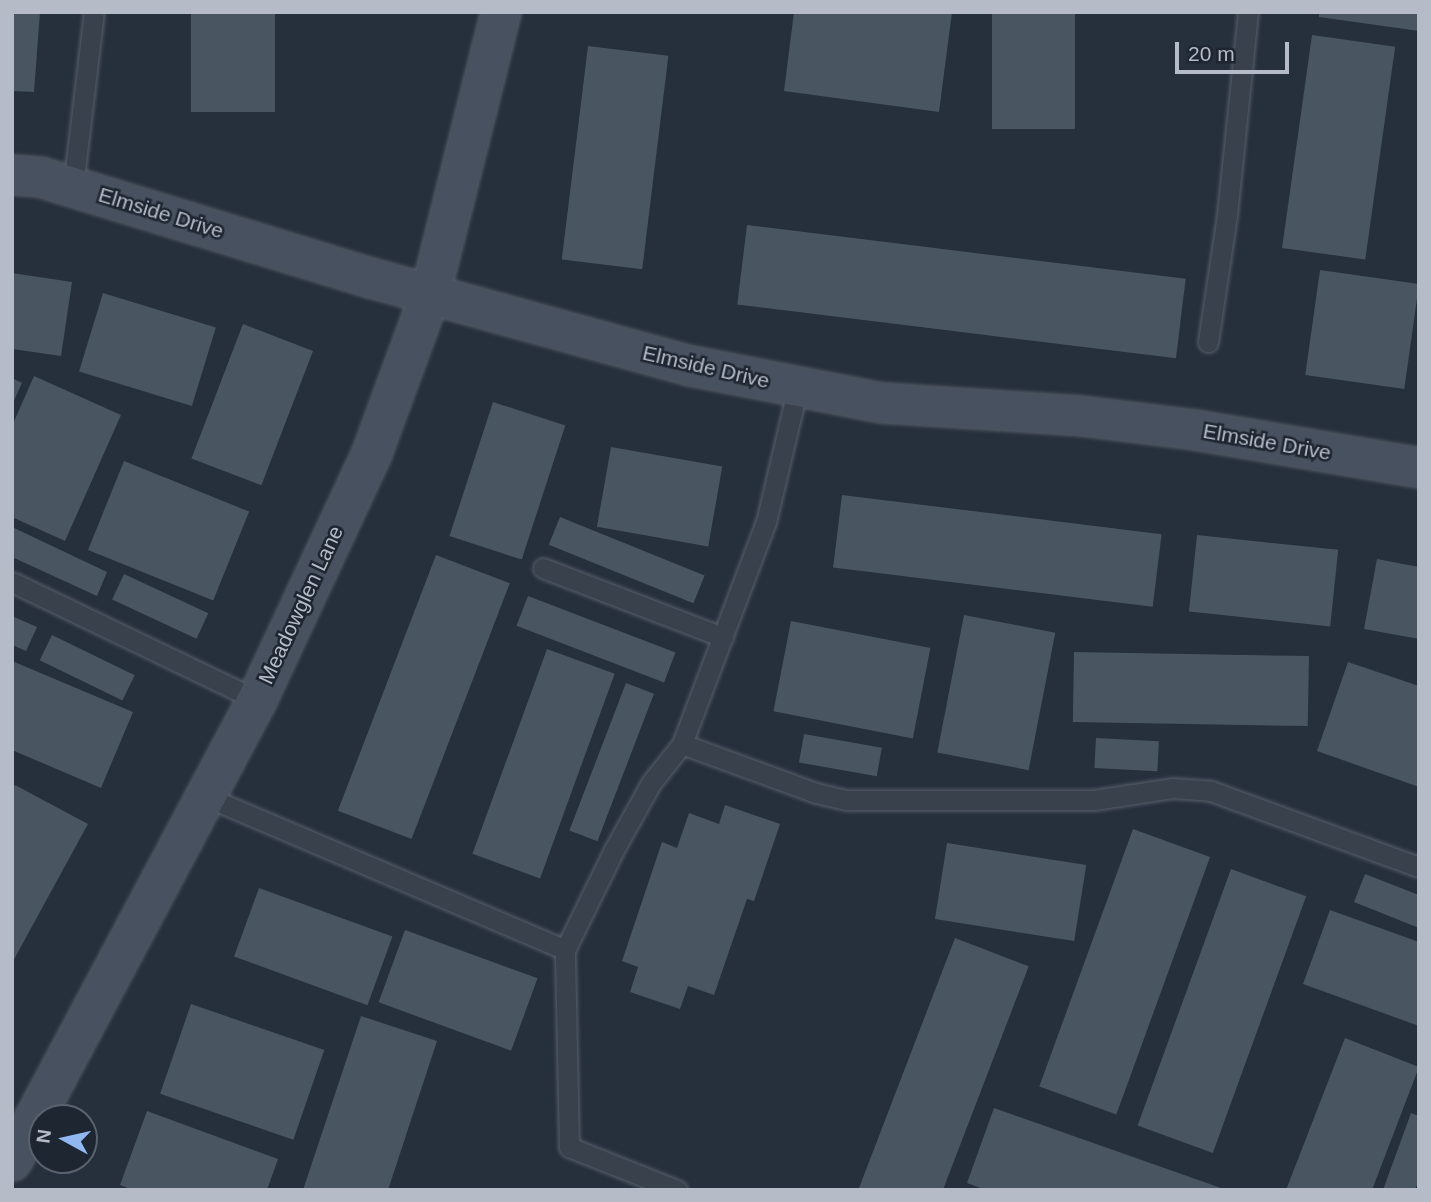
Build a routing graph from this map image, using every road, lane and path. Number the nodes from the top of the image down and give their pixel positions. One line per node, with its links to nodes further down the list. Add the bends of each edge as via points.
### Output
1 (94, 12): 5 (lane)
2 (501, 12): 6 (street, Meadowglen Lane)
3 (1248, 12): 7 (lane, via 1227,215)
4 (12, 175): 5 (street, Elmside Drive)
5 (73, 187): 6 (street, Elmside Drive)
6 (430, 295): 8 (street, Elmside Drive, via 691,366); 13 (street, Meadowglen Lane, via 373,453)
7 (1208, 342)
8 (798, 387): 9 (street, Elmside Drive, via 882,403 1081,416 1195,429); 12 (lane, via 765,522)
9 (1419, 468)
10 (543, 568): 12 (lane)
11 (12, 582): 13 (lane)
12 (723, 637): 14 (lane)
13 (257, 700): 15 (street, Meadowglen Lane)
14 (682, 744): 16 (lane, via 846,800 1094,800 1172,788 1211,791); 17 (lane, via 651,783)
15 (207, 797): 17 (lane); 18 (street, Meadowglen Lane)
16 (1419, 867)
17 (565, 950): 19 (lane, via 569,1147)
18 (12, 1161)
19 (677, 1190)

